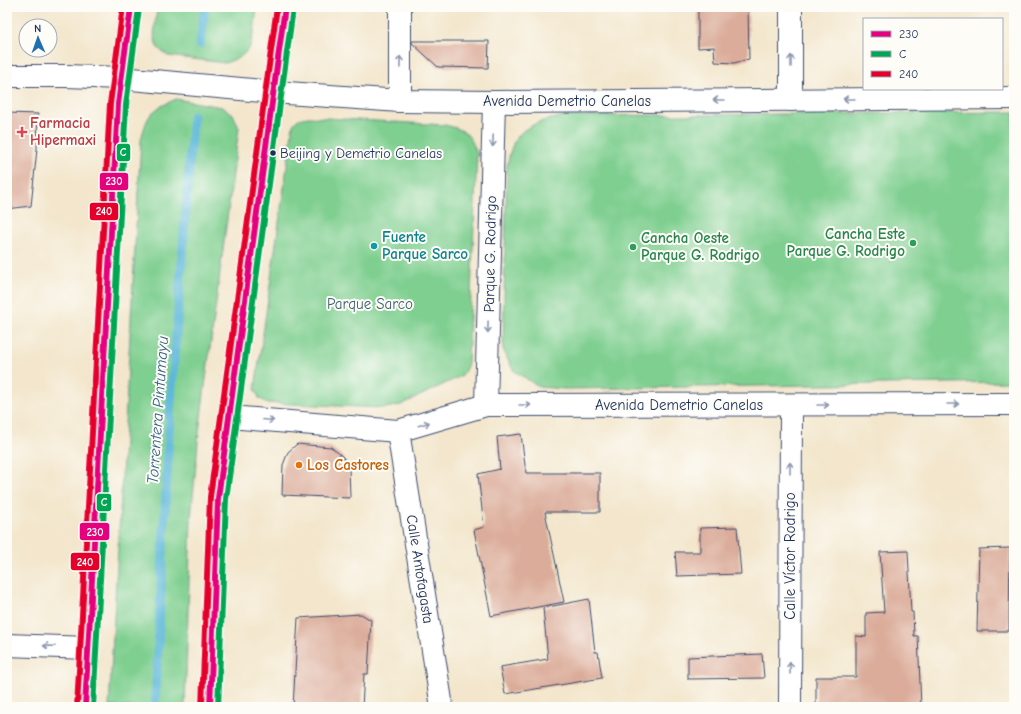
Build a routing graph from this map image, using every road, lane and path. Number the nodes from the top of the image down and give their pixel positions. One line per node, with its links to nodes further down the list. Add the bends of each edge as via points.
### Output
1 (131, 7): 6 (street)
2 (285, 7): 7 (street)
3 (400, 7): 10 (street, one-way to 3)
4 (791, 7): 9 (street, one-way to 4)
5 (7, 76): 6 (street, Avenida Demetrio Canelas)
6 (121, 78): 7 (street, Avenida Demetrio Canelas); 18 (street, via 117,112)
7 (273, 92): 10 (street, Avenida Demetrio Canelas); 15 (street)
8 (1014, 98): 9 (street, Avenida Demetrio Canelas, one-way to 9)
9 (791, 100): 11 (street, Avenida Demetrio Canelas, one-way to 11)
10 (400, 101): 11 (street, Avenida Demetrio Canelas)
11 (494, 102): 13 (street, Parque G. Rodrigo, one-way to 13)
12 (1014, 404): 14 (street, Avenida Demetrio Canelas, one-way to 12)
13 (486, 405): 14 (street, Avenida Demetrio Canelas, one-way to 14); 16 (street, Avenida Demetrio Canelas, one-way to 13)
14 (791, 405): 22 (street, Calle Víctor Rodrigo, one-way to 14)
15 (229, 417): 16 (street, Avenida Demetrio Canelas, one-way to 16); 20 (street, via 218,498)
16 (398, 431): 21 (street, Calle Antofagasta)
17 (7, 645): 18 (street, one-way to 17)
18 (88, 648): 19 (street)
19 (85, 707)
20 (210, 707)
21 (442, 707)
22 (790, 707)

